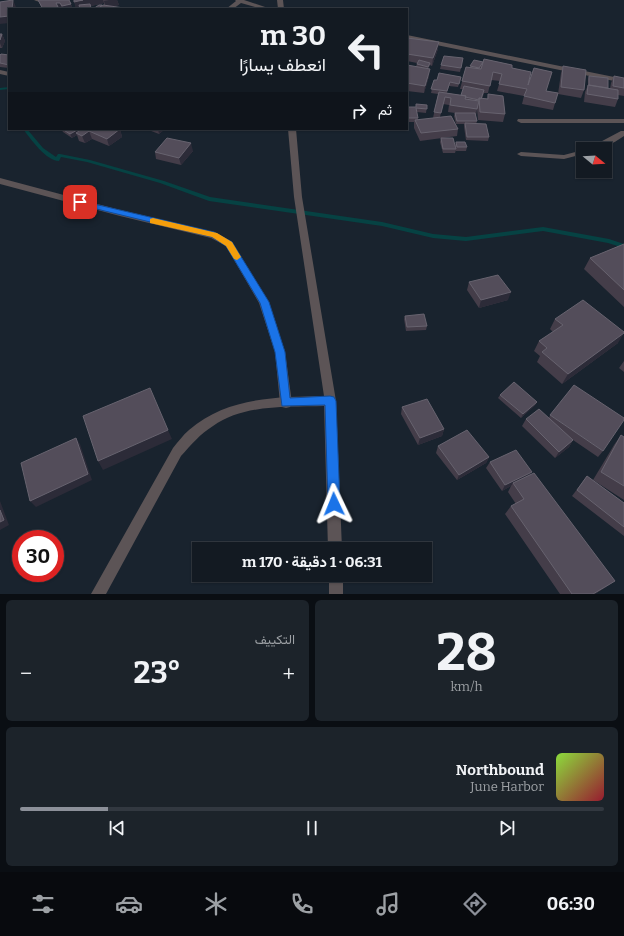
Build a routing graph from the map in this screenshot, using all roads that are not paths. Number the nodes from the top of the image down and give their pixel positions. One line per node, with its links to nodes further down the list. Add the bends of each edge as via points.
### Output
1 (37, 0): 2 (street)
2 (55, 0)
3 (239, 0): 4 (street); 5 (street)
4 (230, 8)
5 (265, 8)
6 (408, 37): 7 (street)
7 (624, 81)
8 (521, 121): 9 (street)
9 (624, 121)
10 (292, 130): 16 (street, via 298,197)
11 (624, 133): 12 (street)
12 (608, 142)
13 (576, 153): 14 (street, via 564,156)
14 (521, 154)
15 (0, 181): 17 (street, via 214,235 229,244 264,302 280,352)
16 (330, 401): 17 (street); 18 (street)
17 (286, 403): 20 (street, via 257,404 241,408 202,425 188,437 177,452)
18 (335, 542)
19 (336, 582): 21 (street)
20 (98, 594)
21 (336, 594)

